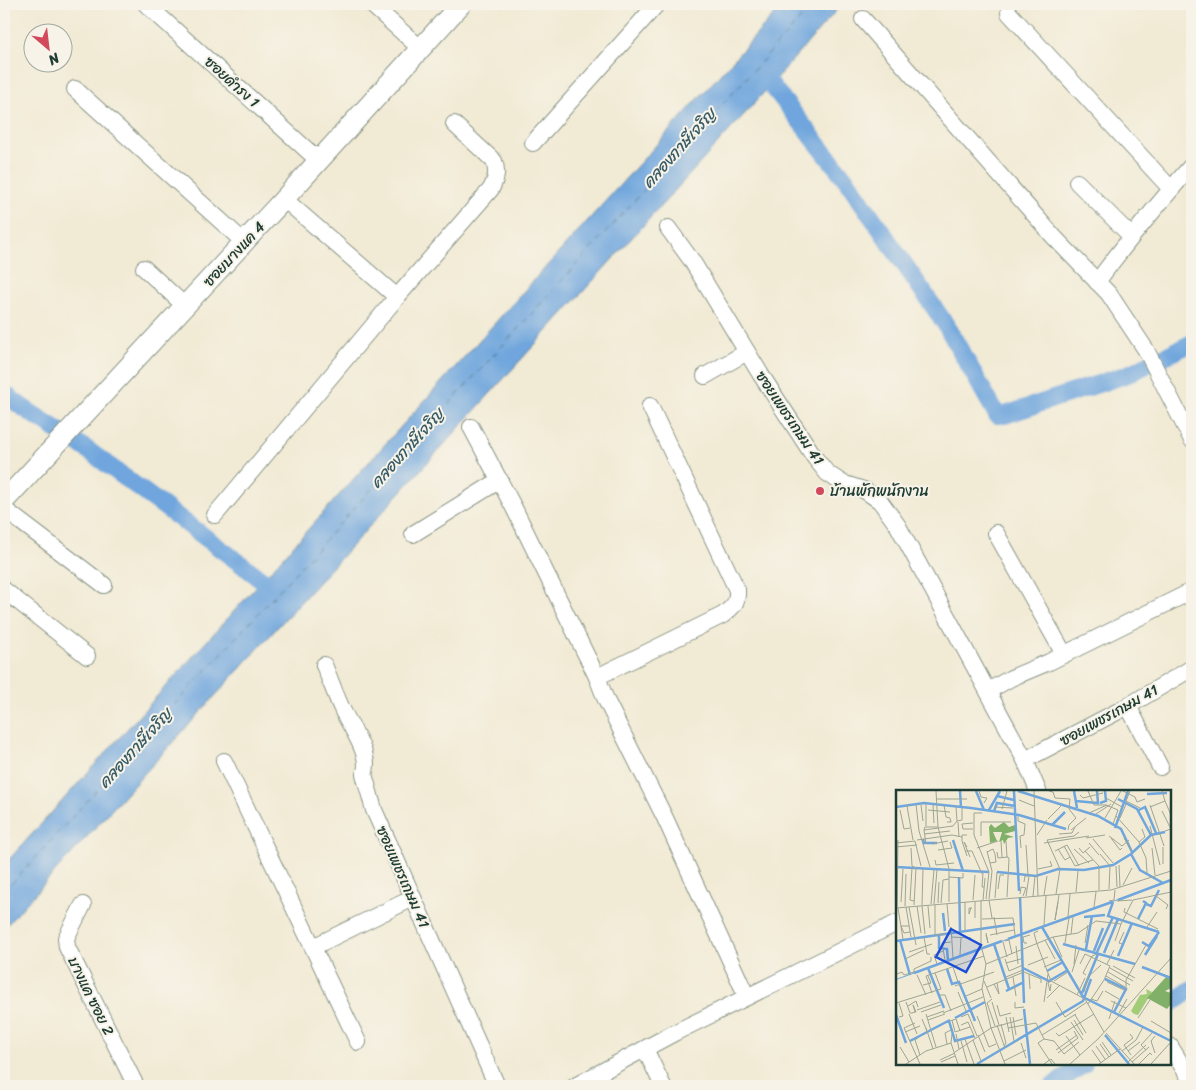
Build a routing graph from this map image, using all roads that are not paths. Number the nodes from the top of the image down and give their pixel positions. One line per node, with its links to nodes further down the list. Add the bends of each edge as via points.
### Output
1 (146, 4): 11 (street, ซอยดำรง 1)
2 (371, 4): 7 (street)
3 (461, 4): 7 (street, ซอยบางแค 4)
4 (657, 4): 10 (street)
5 (1009, 13): 14 (street)
6 (863, 18): 20 (street)
7 (420, 48): 11 (street, ซอยบางแค 4)
8 (75, 89): 18 (street)
9 (454, 124): 21 (street, via 494,161 497,178 492,189)
10 (533, 143)
11 (318, 160): 15 (street, ซอยบางแค 4)
12 (1192, 165): 14 (street)
13 (1077, 182): 17 (street)
14 (1171, 189): 17 (street)
15 (284, 198): 18 (street, ซอยบางแค 4); 21 (street)
16 (668, 228): 23 (street, ซอยเพชรเกษม 41, via 692,260)
17 (1131, 236): 20 (street)
18 (244, 242): 22 (street, ซอยบางแค 4)
19 (144, 268): 22 (street)
20 (1097, 282): 27 (street, via 1109,294 1146,350)
21 (397, 297): 30 (street)
22 (185, 306): 29 (street, ซอยบางแค 4)
23 (747, 352): 24 (street); 41 (street, ซอยเพชรเกษม 41, via 827,473 872,495 885,506)
24 (706, 376)
25 (650, 406): 40 (street, via 738,598 734,607 723,615)
26 (471, 427): 28 (street)
27 (1192, 440)
28 (500, 480): 32 (street); 40 (street)
29 (5, 501): 33 (street)
30 (215, 515)
31 (996, 533): 36 (street)
32 (413, 534)
33 (104, 585)
34 (4, 590): 37 (street)
35 (1192, 591): 36 (street)
36 (1064, 654): 41 (street)
37 (87, 656)
38 (324, 665): 47 (street, ซอยเพชรเกษม 41, via 361,746 366,762 364,774 374,810)
39 (1192, 668): 42 (street, ซอยเพชรเกษม 41)
40 (597, 677): 51 (street)
41 (988, 691): 43 (street, ซอยเพชรเกษม 41)
42 (1128, 706): 43 (street, ซอยเพชรเกษม 41); 45 (street)
43 (1025, 760): 46 (street, ซอยเพชรเกษม 41)
44 (224, 761): 50 (street)
45 (1160, 767)
46 (1038, 790)
47 (412, 898): 50 (street); 57 (street, ซอยเพชรเกษม 41)
48 (83, 905): 56 (street, บางแค ซอย 2, via 66,938 67,947)
49 (896, 924): 51 (street)
50 (312, 947): 52 (street)
51 (747, 998): 54 (street)
52 (358, 1042)
53 (1171, 1048): 55 (street)
54 (645, 1049): 58 (street); 59 (street)
55 (1192, 1082)
56 (136, 1086)
57 (497, 1086)
58 (575, 1086)
59 (663, 1086)

